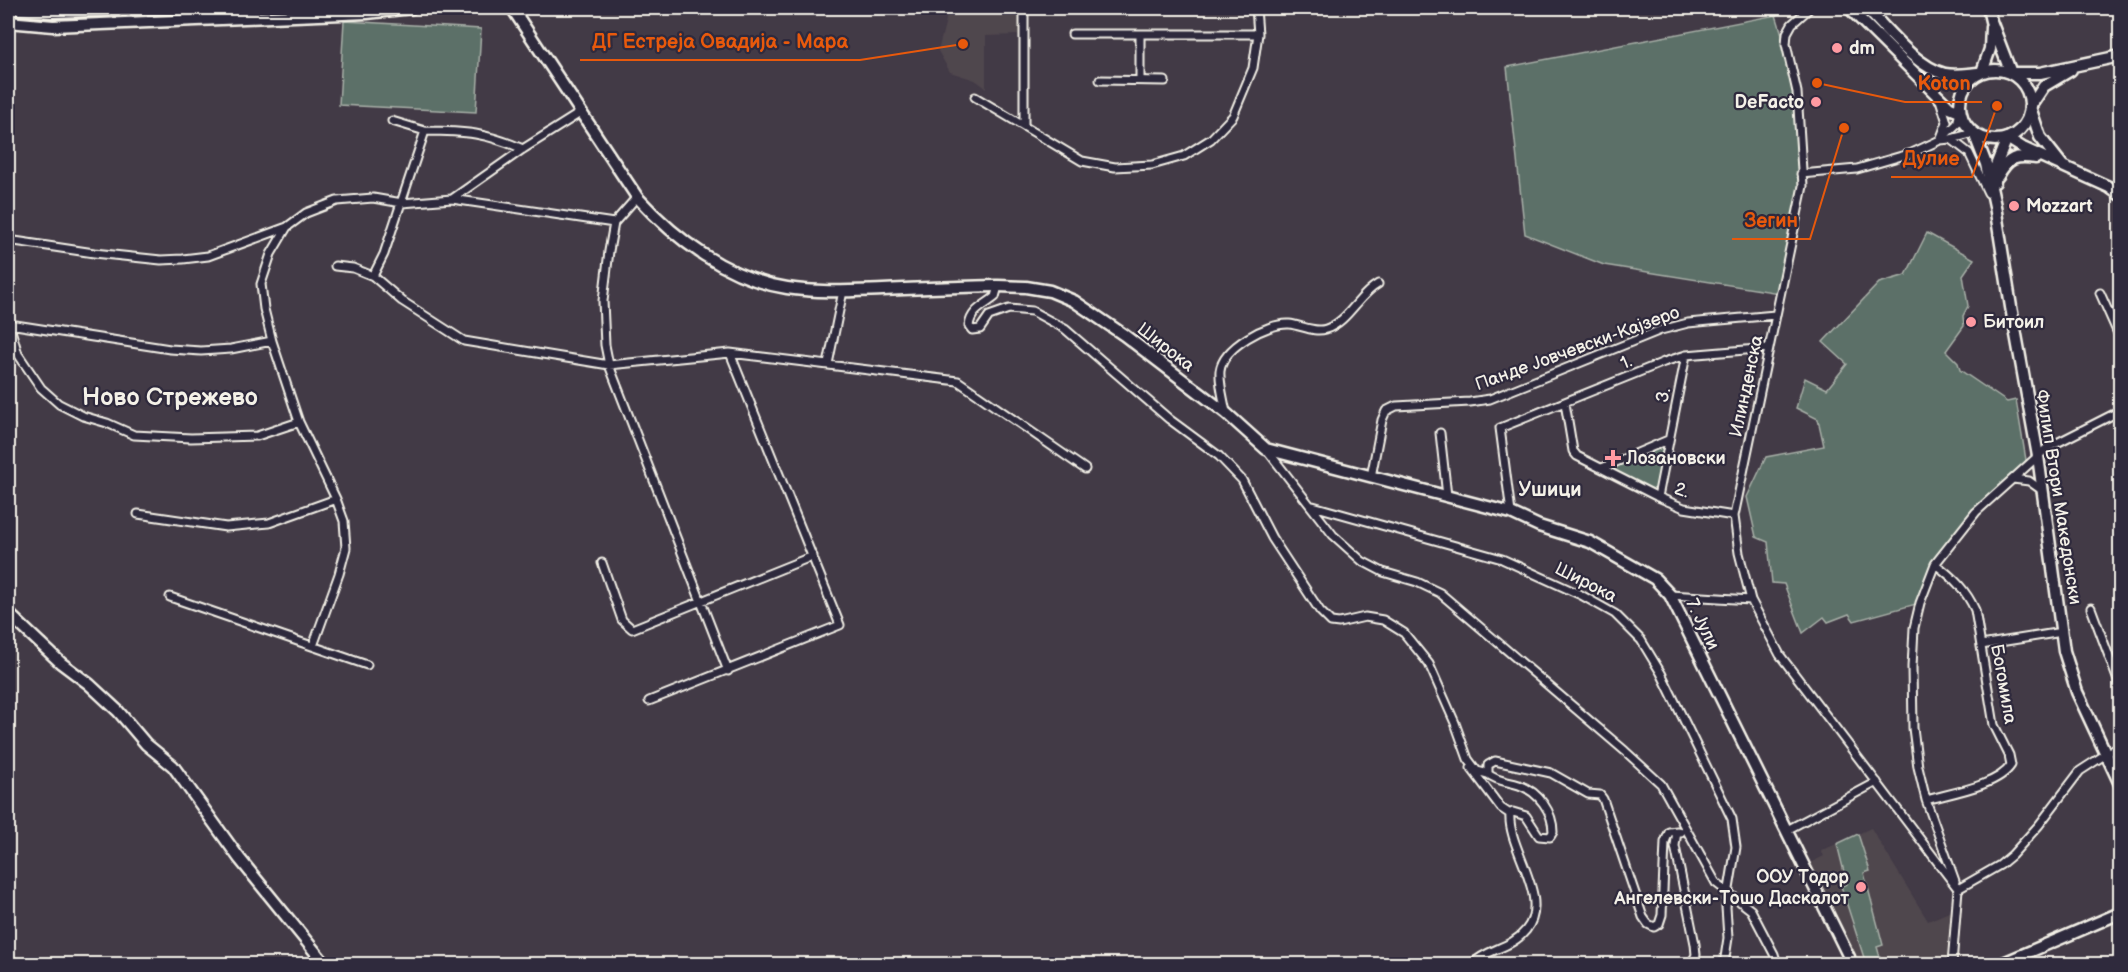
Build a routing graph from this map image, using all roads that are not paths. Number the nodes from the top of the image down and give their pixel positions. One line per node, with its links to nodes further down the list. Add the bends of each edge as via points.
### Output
1 (8, 8): 2 (street, via 52,12)
2 (161, 8): 3 (street)
3 (181, 8)
4 (411, 8): 13 (street, via 52,26)
5 (512, 8): 32 (street, Широка)
6 (1024, 8): 34 (street)
7 (1256, 8): 16 (street)
8 (1810, 8): 43 (street, Илинденска, via 1792,24 1786,44 1797,92)
9 (1849, 8): 28 (street)
10 (1866, 8): 24 (street, via 1926,66)
11 (1988, 8): 12 (street)
12 (1991, 21): 18 (street); 19 (street)
13 (8, 22)
14 (1072, 34): 15 (street)
15 (1140, 34): 16 (street); 26 (street)
16 (1258, 34): 34 (street, via 1253,68 1233,116 1211,139 1184,156 1152,165 1114,167 1083,161)
17 (2121, 56): 20 (street)
18 (2005, 57): 22 (street); 23 (street)
19 (1987, 58): 21 (street); 24 (street)
20 (2077, 66): 23 (street); 30 (street, via 2044,86)
21 (1982, 72): 22 (street); 24 (street); 31 (street, via 1966,84)
22 (2011, 73): 23 (street); 30 (street, via 2026,88)
23 (2032, 73)
24 (1957, 75)
25 (1100, 80): 26 (street)
26 (1140, 80): 27 (street)
27 (1165, 81)
28 (1937, 95): 31 (street); 39 (street, via 1947,122)
29 (975, 97): 34 (street)
30 (2030, 107): 37 (street, via 2023,126); 42 (street, via 2040,137)
31 (1960, 112): 36 (street); 39 (street, via 1957,124)
32 (580, 113): 40 (street); 46 (street, Широка)
33 (392, 121): 35 (street)
34 (1024, 126)
35 (425, 130): 40 (street, via 495,137); 48 (street)
36 (1974, 133): 37 (street, via 1985,139); 38 (street); 49 (street)
37 (2007, 138): 41 (street); 44 (street, via 1995,168)
38 (1951, 139): 39 (street); 49 (street, via 1970,153)
39 (1941, 140): 43 (street, via 1857,169)
40 (523, 150): 47 (street)
41 (2049, 160): 42 (street); 44 (street, via 2013,158 2006,162)
42 (2062, 165): 45 (street)
43 (1801, 174): 59 (street, Илинденска, via 1803,186)
44 (1995, 181): 49 (street)
45 (2121, 195)
46 (637, 197): 50 (street); 57 (street, Широка, via 692,248 743,276 785,288)
47 (452, 200): 48 (street); 50 (street)
48 (402, 203): 51 (street, via 373,198 337,201 306,213); 54 (street)
49 (1995, 206): 75 (street, Филип Втори Македонски)
50 (614, 223): 67 (street, via 603,302)
51 (287, 227): 52 (street, via 208,256 183,260 93,253); 62 (street, via 271,254 261,284)
52 (8, 240)
53 (334, 266): 54 (street)
54 (373, 276): 67 (street, via 402,301 464,341)
55 (1378, 284): 70 (street, via 1329,328 1286,324 1257,332 1240,343 1220,370)
56 (998, 286): 57 (street, Широка); 70 (street, Широка, via 1050,291 1074,301); 108 (street, via 995,297 974,311 969,326 972,330 980,329 989,316 1009,309 1032,311 1065,329 1169,419 1219,456 1242,480 1272,538 1331,622 1365,617 1383,620 1404,633 1430,664)
57 (843, 291): 66 (street)
58 (2100, 293): 61 (street)
59 (1775, 315): 63 (street, Илинденска); 78 (street, Панде Јовчевски-Кајзеро, via 1688,323 1661,330 1490,399 1396,406 1386,411 1382,420)
60 (8, 322): 62 (street, via 170,349 231,349); 71 (street, via 18,354 41,388 59,404 134,435 257,436)
61 (2121, 338)
62 (272, 341): 71 (street)
63 (1769, 348): 65 (street, 1.); 87 (street, Илинденска)
64 (730, 353): 66 (street); 67 (street); 90 (street)
65 (1686, 356): 68 (street, 1.); 73 (street, 3.)
66 (828, 364): 77 (street, via 958,381)
67 (609, 365): 96 (street)
68 (1565, 403): 76 (street, 2., via 1573,452); 85 (street, 1., via 1500,428)
69 (2121, 411): 75 (street)
70 (1226, 413): 74 (street, Широка)
71 (299, 422): 83 (street)
72 (1440, 433): 81 (street)
73 (1668, 440): 76 (street); 82 (street, 3.)
74 (1266, 449): 78 (street, 7. Јули); 84 (street, Широка)
75 (2038, 456): 79 (street); 80 (street, Филип Втори Македонски)
76 (1602, 468): 82 (street, 2.)
77 (1085, 469)
78 (1371, 477): 81 (street, 7. Јули)
79 (2013, 480): 80 (street, via 2024,479); 92 (street, via 1976,512)
80 (2043, 491): 99 (street, Филип Втори Македонски)
81 (1447, 496): 85 (street, 7. Јули)
82 (1658, 497): 87 (street, 2., via 1684,508)
83 (336, 499): 86 (street, via 269,523 226,527); 101 (street, via 344,521 346,548)
84 (1313, 506): 117 (street, Широка, via 1333,535 1362,561 1440,593 1625,751 1660,784); 120 (street, Широка, via 1502,559 1614,614 1641,640 1661,673 1732,819 1736,847)
85 (1511, 513): 93 (street, 7. Јули, via 1590,542 1655,579)
86 (138, 514)
87 (1734, 516): 95 (street, Илинденска)
88 (2121, 538): 89 (street)
89 (2121, 552)
90 (813, 556): 96 (street); 103 (street, via 840,625)
91 (602, 563): 96 (street, via 628,627)
92 (1935, 564): 100 (street, Богомила, via 1968,595 1975,610); 112 (street, via 1914,628 1912,667 1913,728)
93 (1670, 595): 95 (street); 114 (street, 7. Јули)
94 (170, 597): 101 (street)
95 (1751, 600): 110 (street, Илинденска, via 1780,655)
96 (699, 601): 103 (street)
97 (2091, 608): 104 (street)
98 (8, 613): 124 (street, via 61,663 90,684 146,744 173,766 239,858)
99 (2062, 632): 100 (street); 107 (street, Филип Втори Македонски, via 2077,692)
100 (1981, 645): 112 (street, Богомила, via 1994,724 2011,765 1996,779)
101 (313, 646): 102 (street)
102 (367, 665)
103 (728, 671): 105 (street)
104 (2121, 686)
105 (649, 701)
106 (2121, 744): 107 (street)
107 (2107, 753): 111 (street, Филип Втори Македонски); 119 (street, via 2080,771 2012,855)
108 (1468, 759): 109 (street, via 1477,771); 113 (street, via 1472,772)
109 (1488, 774): 113 (street, via 1534,793 1550,815 1553,832 1550,837 1539,836 1526,816); 115 (street, via 1488,765 1495,761 1508,763 1551,773 1588,794 1600,795 1643,916 1654,927 1662,915 1665,842 1669,832)
110 (1878, 782): 114 (street); 118 (street, Илинденска)
111 (2121, 784)
112 (1926, 801): 116 (street)
113 (1510, 814): 125 (street, via 1509,823 1533,897 1531,919 1528,928 1510,944 1481,955)
114 (1787, 830): 130 (street, 7. Јули)
115 (1677, 831): 117 (street); 122 (street, via 1675,846)
116 (1936, 832): 118 (street); 119 (street)
117 (1687, 833): 120 (street, Широка, via 1716,883)
118 (1921, 839): 119 (street, Илинденска)
119 (1958, 889): 131 (street)
120 (1728, 893): 128 (street); 129 (street, Широка, via 1751,910)
121 (2121, 913): 123 (street)
122 (1696, 955): 126 (street); 127 (street)
123 (2014, 963): 132 (street)
124 (325, 964)
125 (1472, 964)
126 (1691, 964)
127 (1696, 964)
128 (1724, 964)
129 (1777, 964)
130 (1850, 964)
131 (1952, 964)
132 (2001, 964)

